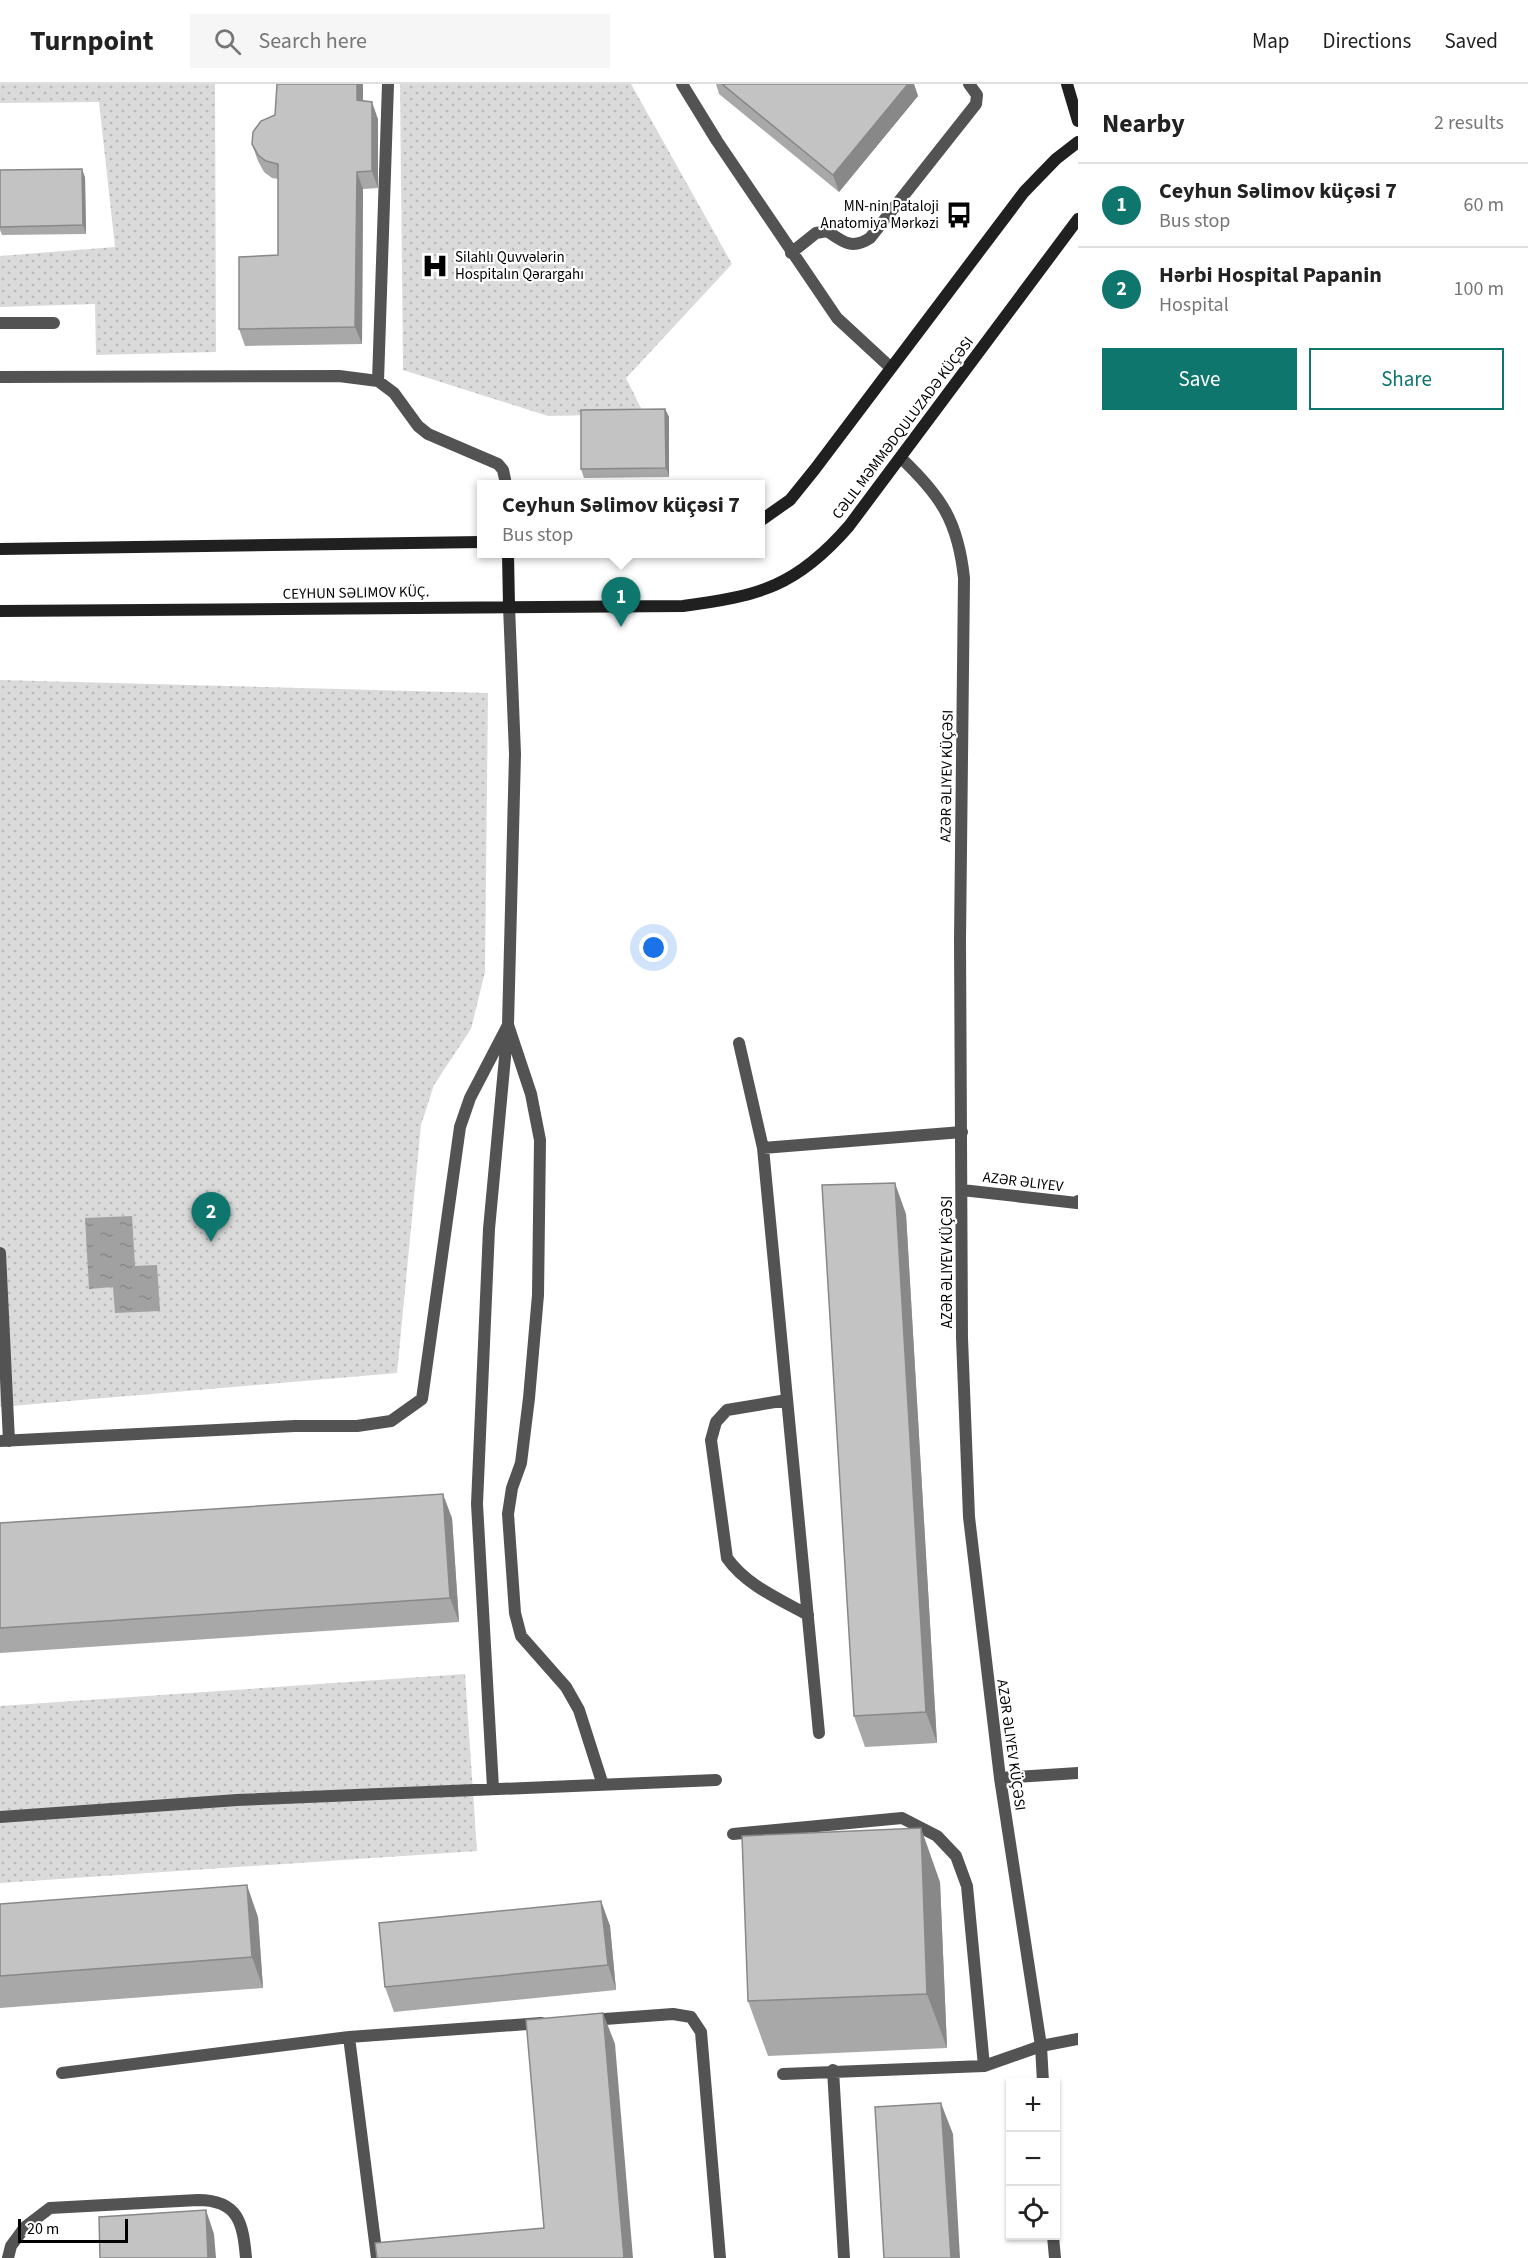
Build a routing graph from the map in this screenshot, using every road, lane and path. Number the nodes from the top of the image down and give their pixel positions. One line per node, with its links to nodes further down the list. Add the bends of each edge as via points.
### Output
1 (388, 84): 13 (street)
2 (682, 84): 8 (street)
3 (969, 84): 8 (street, via 977,95 976,104 870,238 860,245 849,245 827,231 816,233)
4 (1067, 84): 5 (main road)
5 (1078, 121)
6 (1078, 142): 11 (main road, via 1024,192)
7 (1078, 219): 14 (main road, CƏLIL MƏMMƏDQULUZADƏ KÜÇƏSI)
8 (791, 253): 11 (street, via 837,318)
9 (0, 323): 10 (street)
10 (54, 323)
11 (890, 368): 16 (main road, via 790,500)
12 (0, 377): 13 (street, via 339,376)
13 (378, 381): 15 (street, via 394,393 428,434 498,464)
14 (901, 458): 20 (main road, CƏLIL MƏMMƏDQULUZADƏ KÜÇƏSI, via 825,554 789,579 754,594); 25 (street, AZƏR ƏLIYEV KÜÇƏSI, via 930,485 946,507 961,550 964,578)
15 (505, 480)
16 (765, 518)
17 (477, 543): 18 (main road)
18 (0, 549)
19 (508, 558): 21 (main road)
20 (712, 602): 21 (main road, CEYHUN SƏLIMOV KÜÇ., via 683,606)
21 (509, 606): 22 (main road, CEYHUN SƏLIMOV KÜÇ.); 23 (street, via 515,754)
22 (0, 611)
23 (508, 1025): 31 (street, via 470,1098 460,1127 422,1399 391,1421 357,1426); 37 (street, via 531,1094 540,1140 538,1295 521,1463 508,1514 515,1613 521,1636 566,1687 579,1710); 38 (street, via 489,1229 477,1504)
24 (740, 1043): 26 (street)
25 (962, 1132): 26 (street); 27 (street, AZƏR ƏLIYEV KÜÇƏSI)
26 (763, 1148): 30 (street)
27 (962, 1190): 28 (street, AZƏR ƏLIYEV); 35 (street, AZƏR ƏLIYEV KÜÇƏSI, via 962,1338 969,1517)
28 (1078, 1203)
29 (0, 1253): 31 (street)
30 (788, 1400): 32 (street); 32 (street, via 727,1410 716,1422 711,1440 727,1558 752,1583)
31 (5, 1441)
32 (808, 1615): 33 (street)
33 (819, 1733)
34 (1078, 1773): 35 (street)
35 (1000, 1778): 45 (street, AZƏR ƏLIYEV KÜÇƏSI)
36 (716, 1780): 37 (street)
37 (602, 1782): 38 (street)
38 (493, 1788): 39 (street, via 237,1800)
39 (0, 1817)
40 (733, 1834): 46 (street, via 902,1818 937,1836 956,1857 967,1886)
41 (580, 2021): 55 (street, via 673,2014 691,2017 701,2032)
42 (557, 2022): 43 (street)
43 (349, 2037): 48 (street); 54 (street)
44 (1078, 2039): 45 (street)
45 (1041, 2046): 46 (street); 50 (street, AZƏR ƏLIYEV KÜÇƏSI)
46 (984, 2066): 47 (street)
47 (833, 2070): 49 (street); 56 (street)
48 (62, 2073)
49 (783, 2074)
50 (1043, 2078)
51 (1053, 2240): 57 (street)
52 (8, 2258): 53 (street, via 11,2246 25,2228 50,2208 198,2200 215,2200 230,2210 243,2226)
53 (246, 2258)
54 (377, 2258)
55 (720, 2258)
56 (844, 2258)
57 (1054, 2258)

